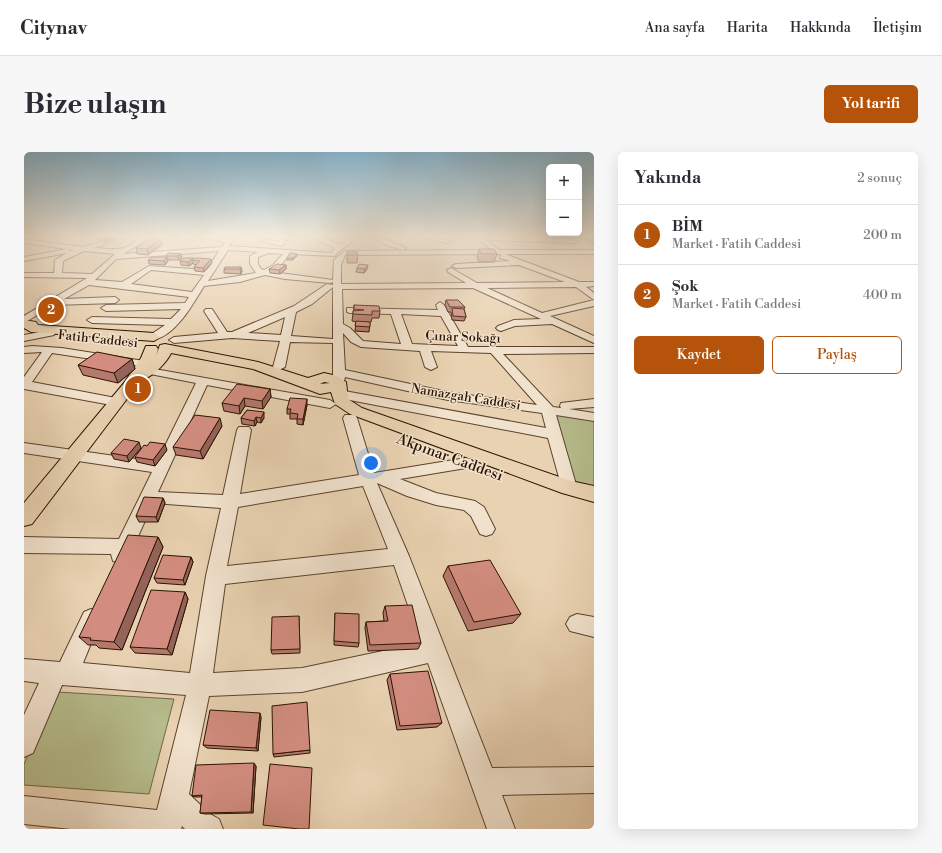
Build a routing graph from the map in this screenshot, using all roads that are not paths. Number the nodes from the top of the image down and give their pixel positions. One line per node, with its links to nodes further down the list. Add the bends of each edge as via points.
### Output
1 (59, 269): 13 (street)
2 (103, 269): 15 (street)
3 (148, 269): 29 (street)
4 (156, 269): 12 (street)
5 (213, 269): 12 (street)
6 (257, 269): 11 (street)
7 (270, 269): 11 (street)
8 (336, 269): 20 (street)
9 (467, 269): 23 (street, via 457,271)
10 (536, 269): 25 (street)
11 (263, 272): 16 (street); 20 (street)
12 (210, 273): 19 (street)
13 (58, 274): 14 (street); 15 (street)
14 (24, 275)
15 (96, 276): 17 (street)
16 (226, 281): 19 (street); 24 (street)
17 (88, 282): 28 (street); 29 (street)
18 (414, 282): 22 (street, via 361,282)
19 (204, 284): 30 (street)
20 (333, 284): 22 (street); 41 (street); 47 (street); 53 (street)
21 (594, 284): 25 (street)
22 (354, 286): 23 (street)
23 (476, 286): 25 (street); 42 (street)
24 (242, 287)
25 (582, 287): 27 (street, via 563,292); 31 (street)
26 (56, 289): 28 (street)
27 (517, 289)
28 (72, 290): 32 (street)
29 (122, 294): 30 (street, via 137,286); 32 (street); 37 (street)
30 (195, 295): 35 (street)
31 (594, 297)
32 (51, 302): 36 (street)
33 (594, 303): 42 (street)
34 (30, 304): 36 (street)
35 (188, 306): 37 (street); 45 (street)
36 (41, 308): 46 (street)
37 (106, 308): 43 (street)
38 (350, 310): 40 (street)
39 (208, 311): 50 (street)
40 (394, 311): 56 (street); 60 (street, via 442,309)
41 (290, 312): 50 (street); 51 (street)
42 (540, 316): 44 (street)
43 (92, 320): 45 (street); 49 (street)
44 (552, 322): 48 (street, via 514,323); 52 (street)
45 (173, 323): 54 (street); 55 (street)
46 (26, 326): 49 (main road, Fatih Caddesi); 55 (main road, Fatih Caddesi, via 50,333)
47 (339, 326): 56 (street, Çınar Sokağı, via 348,330 354,341 361,344); 68 (street)
48 (501, 328)
49 (79, 331): 55 (main road, Fatih Caddesi)
50 (228, 335): 51 (street); 54 (street)
51 (286, 339): 53 (street); 63 (street)
52 (594, 340)
53 (330, 341): 68 (street)
54 (170, 342): 55 (main road); 63 (main road, Akpınar Caddesi); 65 (main road, via 164,355); 68 (main road, Akpınar Caddesi)
55 (150, 343): 65 (main road)
56 (408, 348): 57 (street, Çınar Sokağı)
57 (425, 349): 60 (street, Çınar Sokağı); 64 (street)
58 (24, 350): 59 (street)
59 (49, 350): 65 (street); 67 (street)
60 (465, 350): 62 (street, Çınar Sokağı)
61 (594, 350): 62 (street, Çınar Sokağı)
62 (495, 351): 71 (street)
63 (279, 367): 68 (main road, Akpınar Caddesi)
64 (431, 367)
65 (146, 368): 66 (street); 69 (main road)
66 (203, 381): 68 (street); 79 (street)
67 (25, 384): 69 (street)
68 (329, 385): 71 (street, Namazgah Caddesi); 73 (main road, Akpınar Caddesi); 75 (street); 81 (main road, Akpınar Caddesi, via 341,401 356,411)
69 (117, 402): 77 (main road)
70 (594, 403): 71 (street)
71 (547, 408): 72 (street, Namazgah Caddesi); 75 (street)
72 (594, 417)
73 (350, 418): 78 (main road, Akpınar Caddesi); 80 (street)
74 (244, 430): 84 (street)
75 (553, 434): 81 (street)
76 (24, 448): 77 (street)
77 (73, 456): 79 (street); 86 (main road)
78 (466, 463): 80 (street); 85 (main road, Akpınar Caddesi)
79 (162, 468): 83 (street)
80 (375, 479): 84 (street); 87 (street, via 436,499 469,505 478,512); 90 (street)
81 (569, 488): 82 (main road, Akpınar Caddesi)
82 (594, 494)
83 (147, 497): 84 (street); 89 (street)
84 (231, 502): 92 (street)
85 (594, 505)
86 (26, 512)
87 (486, 529)
88 (24, 545): 89 (street)
89 (124, 547): 91 (street)
90 (400, 556): 92 (street); 94 (street)
91 (114, 568)
92 (216, 576): 97 (street)
93 (98, 603): 96 (street)
94 (436, 651): 97 (street, via 302,680); 100 (street)
95 (24, 670): 96 (street)
96 (61, 673): 97 (street); 98 (street)
97 (200, 685): 101 (street)
98 (24, 744)
99 (594, 780): 100 (street)
100 (484, 782): 105 (street)
101 (174, 798): 103 (street); 104 (street, via 200,824)
102 (24, 810): 103 (street)
103 (168, 827)
104 (209, 829)
105 (501, 829)

